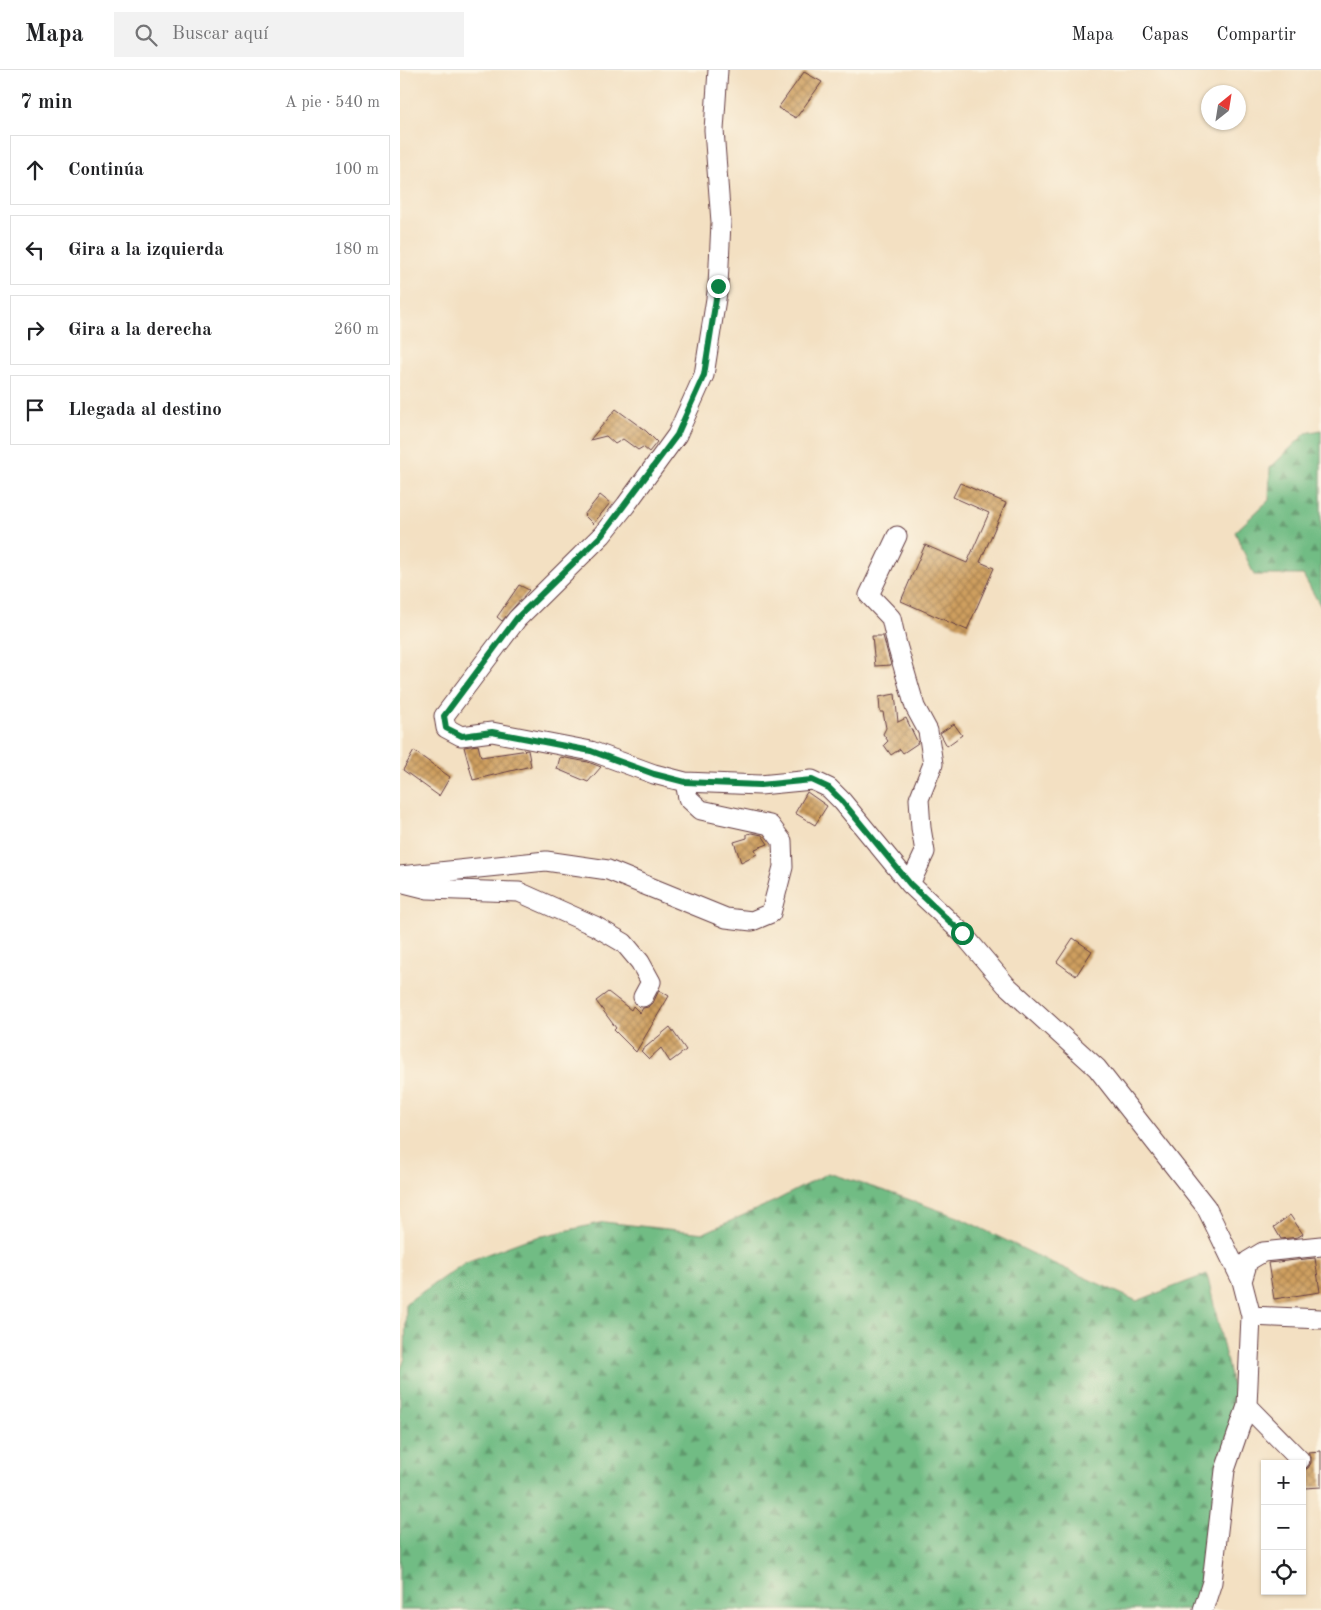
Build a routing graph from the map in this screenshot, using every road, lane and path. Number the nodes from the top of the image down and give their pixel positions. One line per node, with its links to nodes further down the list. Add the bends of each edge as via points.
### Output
1 (718, 70): 3 (street, via 714,130 720,222 718,286 704,375 677,435 626,505 602,535 517,618 444,716 446,728 462,736 492,732 591,751)
2 (897, 536): 6 (street, via 869,595 891,618 915,707 928,731 933,764 919,798 925,852)
3 (685, 782): 4 (street, via 688,798 701,810 770,825 782,841 783,867 770,913 752,921 726,918 608,870 546,861); 6 (street, via 760,785 812,780 829,788 842,801)
4 (400, 876)
5 (400, 882): 7 (street, via 428,889 518,892 595,926 624,943 640,962 651,982)
6 (910, 884): 9 (street, via 962,933 1006,985 1097,1068 1206,1207)
7 (643, 997)
8 (1321, 1246): 9 (street, via 1263,1252 1248,1261)
9 (1242, 1281): 10 (street)
10 (1251, 1316): 11 (street); 12 (street)
11 (1321, 1319)
12 (1247, 1406): 13 (street); 14 (street, via 1225,1470 1212,1582)
13 (1300, 1460)
14 (1203, 1610)

